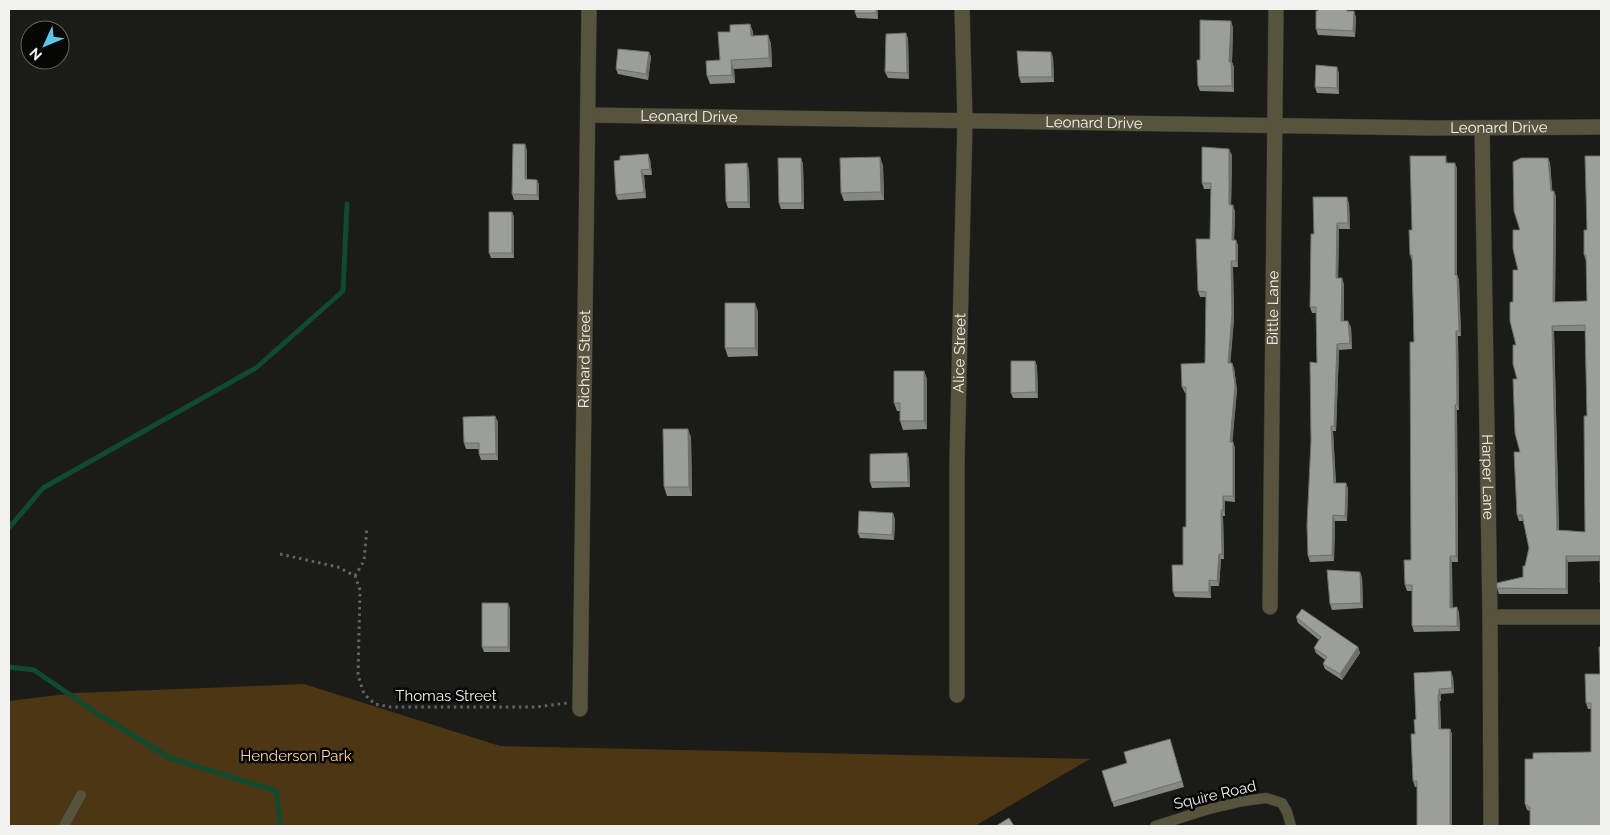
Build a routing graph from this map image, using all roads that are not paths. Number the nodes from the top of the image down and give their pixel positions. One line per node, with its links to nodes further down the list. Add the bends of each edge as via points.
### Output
1 (588, 9): 4 (street, Richard Street)
2 (962, 9): 5 (street, Alice Street)
3 (1276, 9): 6 (street, Bittle Lane)
4 (588, 115): 5 (street, Leonard Drive); 13 (street, Richard Street)
5 (965, 121): 6 (street, Leonard Drive); 12 (street, Alice Street, via 957,460)
6 (1274, 125): 8 (street, Leonard Drive); 9 (street, Bittle Lane)
7 (1601, 127): 8 (street, Leonard Drive)
8 (1482, 128): 10 (street, Harper Lane)
9 (1270, 607)
10 (1490, 617): 11 (street); 18 (street, Harper Lane)
11 (1601, 617)
12 (957, 695)
13 (580, 706)
14 (81, 795): 15 (lane)
15 (64, 826)
16 (1155, 826): 17 (lane, Squire Road, via 1209,809 1266,798 1282,803)
17 (1291, 826)
18 (1490, 826)

